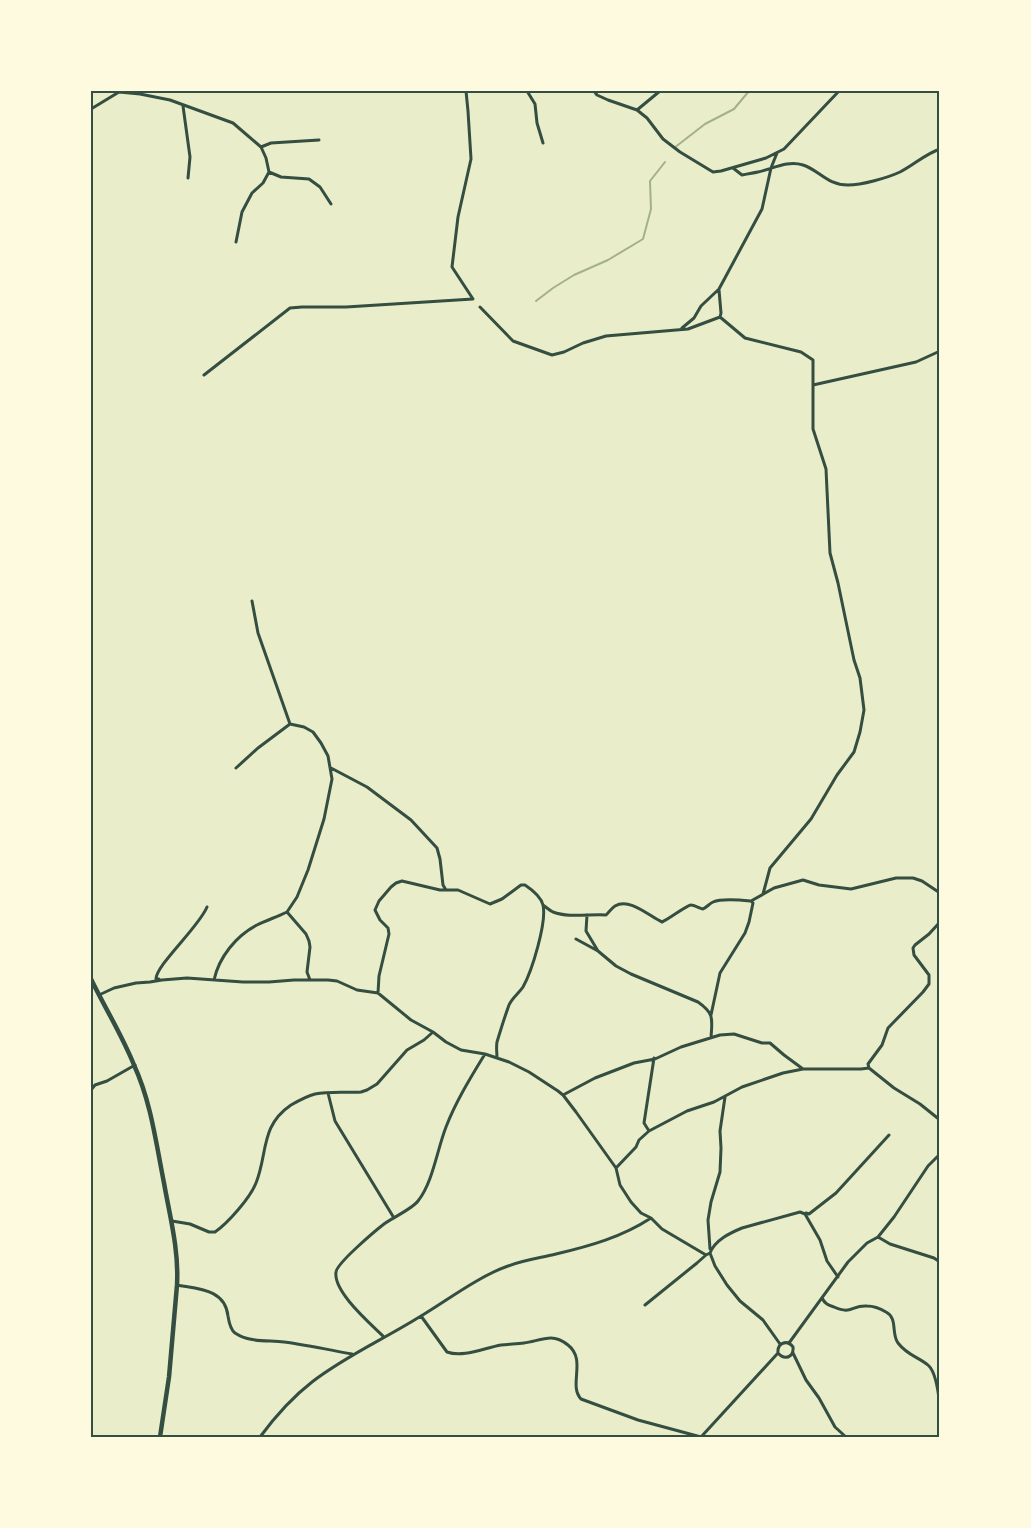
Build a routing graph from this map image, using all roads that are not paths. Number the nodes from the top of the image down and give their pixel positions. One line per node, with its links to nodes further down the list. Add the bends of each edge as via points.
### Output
1 (466, 91): 25 (street, via 471,158 458,217 452,267 473,299 290,308)
2 (527, 91): 10 (street, via 535,104)
3 (594, 91): 8 (street)
4 (660, 91): 8 (street)
5 (839, 91): 13 (street, via 784,149)
6 (183, 105): 7 (street, via 118,92); 11 (street, via 233,123); 17 (street, via 190,157)
7 (91, 109)
8 (636, 110): 14 (street, via 680,152 713,172)
9 (319, 140): 11 (street, via 272,143)
10 (542, 143)
11 (261, 147): 16 (street)
12 (940, 149): 15 (street, via 900,172 849,185 830,181 804,165 793,163)
13 (777, 152): 14 (street); 15 (street)
14 (733, 168): 15 (street, via 742,174)
15 (770, 168): 20 (street, via 762,210)
16 (269, 172): 18 (street, via 281,177 309,178); 19 (street, via 242,212)
17 (188, 178)
18 (331, 204)
19 (236, 242)
20 (719, 289): 22 (street); 23 (street)
21 (480, 307): 23 (street, via 513,341 552,355 606,336)
22 (720, 317): 23 (street, via 688,329); 26 (street, via 745,338 801,352 813,360)
23 (682, 328)
24 (940, 351): 26 (street, via 916,362)
25 (204, 375)
26 (813, 385): 33 (street, via 814,430 826,469 830,553 860,678 864,710 854,752 811,819 770,868)
27 (252, 601): 28 (street, via 258,632)
28 (290, 724): 29 (street); 30 (street, via 313,732 328,756)
29 (236, 768)
30 (331, 768): 31 (street, via 367,787 411,820 437,848 442,885); 37 (street, via 324,819 302,886)
31 (447, 891): 35 (street, via 458,890 490,904 525,885); 46 (street, via 402,880 379,901 375,910 389,934)
32 (940, 893): 33 (street, via 922,881 902,878 850,889 804,880)
33 (763, 894): 34 (street)
34 (751, 901): 38 (street, via 721,900 703,909 691,905 662,922 639,908 620,904 606,914); 48 (street, via 745,933 720,973)
35 (543, 905): 38 (street, via 553,912); 52 (street, via 536,959 523,987 510,1003 496,1044)
36 (207, 907): 43 (street, via 199,922 156,974 156,979)
37 (287, 912): 44 (street, via 258,924 231,946 217,966); 45 (street, via 309,941 307,972)
38 (587, 915): 41 (street, via 586,931)
39 (940, 922): 55 (street, via 913,948 929,975 929,984 888,1028 882,1045 868,1064)
40 (576, 939): 41 (street)
41 (598, 951): 48 (street, via 631,974 698,1002)
42 (91, 979): 47 (main road)
43 (162, 980): 44 (street); 47 (street, via 114,988)
44 (214, 980): 45 (street)
45 (310, 980): 46 (street, via 337,981 357,990)
46 (378, 993): 49 (street, via 411,1020)
47 (99, 995): 54 (main road)
48 (711, 1015): 50 (street)
49 (433, 1032): 51 (street, via 461,1050); 58 (street, via 407,1050 377,1084 367,1090)
50 (711, 1038): 53 (street); 56 (street, via 734,1034 762,1043 770,1042)
51 (486, 1054): 52 (street); 67 (street, via 446,1127 422,1195 417,1203)
52 (497, 1058): 59 (street, via 529,1072)
53 (654, 1058): 59 (street, via 595,1078); 62 (street, via 644,1123)
54 (135, 1065): 57 (street); 69 (main road, via 153,1123)
55 (869, 1068): 56 (street); 61 (street)
56 (803, 1069): 60 (street, via 742,1087)
57 (91, 1090)
58 (328, 1093): 67 (street, via 335,1121); 69 (street, via 299,1100 274,1121 256,1183 220,1228 209,1232)
59 (563, 1095): 65 (street)
60 (725, 1097): 62 (street, via 687,1111); 71 (street, via 720,1131 720,1172 708,1220)
61 (940, 1120)
62 (649, 1131): 65 (street)
63 (889, 1134): 66 (street, via 836,1193 809,1214)
64 (940, 1154): 70 (street)
65 (616, 1168): 68 (street, via 620,1185 631,1202)
66 (800, 1212): 71 (street, via 742,1228 721,1239); 74 (street, via 806,1214 827,1261)
67 (394, 1218): 79 (street, via 343,1260 335,1274 340,1290)
68 (651, 1218): 72 (street, via 662,1229); 78 (street, via 616,1237 507,1266)
69 (172, 1221): 75 (main road)
70 (878, 1237): 73 (street); 74 (street, via 848,1262)
71 (711, 1251): 72 (street); 81 (street, via 715,1266 727,1285 763,1320)
72 (706, 1255): 77 (street)
73 (940, 1262)
74 (838, 1277): 76 (street)
75 (177, 1285): 84 (street, via 211,1292 224,1302 229,1324 234,1332 247,1339); 86 (main road)
76 (822, 1298): 80 (street); 85 (street, via 825,1303 841,1310 867,1306 887,1312 894,1325 896,1341 908,1354 930,1367)
77 (645, 1305)
78 (421, 1316): 79 (street); 88 (street, via 447,1352 453,1354 561,1339 576,1356 576,1391 581,1399 638,1420)
79 (384, 1337): 84 (street)
80 (789, 1343): 81 (street); 83 (street)
81 (780, 1344): 82 (street)
82 (778, 1353): 83 (street, via 786,1358); 88 (street)
83 (793, 1353): 89 (street, via 835,1427)
84 (353, 1354): 87 (street, via 298,1394)
85 (940, 1407)
86 (160, 1437)
87 (260, 1437)
88 (701, 1437)
89 (846, 1437)

